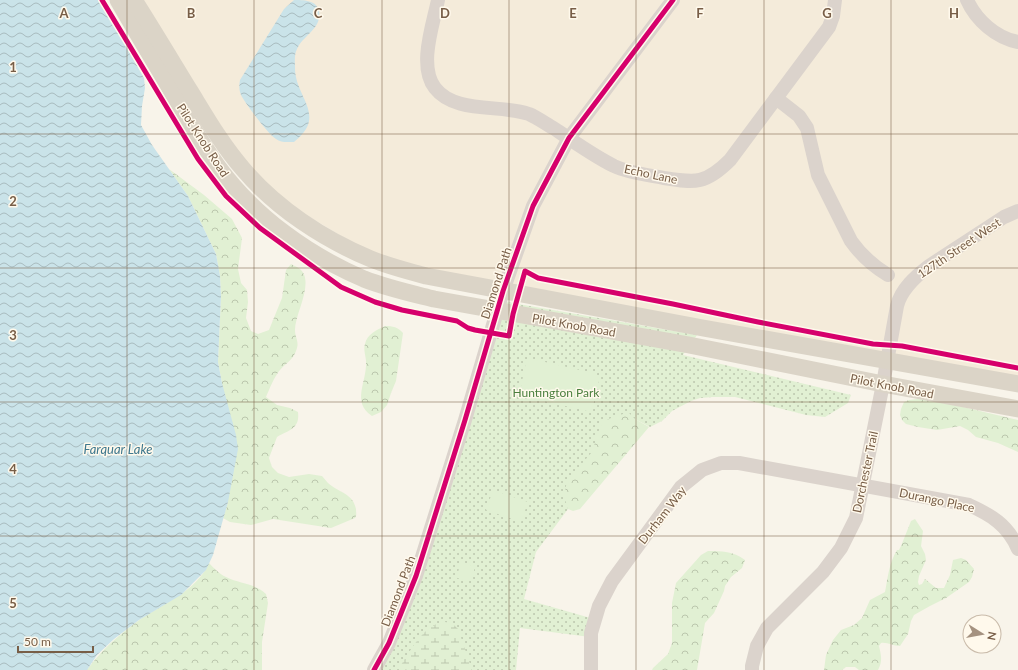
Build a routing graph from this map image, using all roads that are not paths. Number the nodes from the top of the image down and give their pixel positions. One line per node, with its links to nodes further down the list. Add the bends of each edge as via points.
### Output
1 (118, 0): 13 (main road, Pilot Knob Road, via 216,164 274,225 311,251 366,279 406,293)
2 (134, 0): 12 (main road, Pilot Knob Road, via 227,149 244,170 280,205 313,229 370,259 426,276)
3 (438, 0): 9 (street, Echo Lane, via 426,64 430,80 440,94 461,104 523,112)
4 (673, 0): 9 (street, Diamond Path)
5 (835, 0): 8 (street, Echo Lane, via 829,26)
6 (967, 0): 7 (street, via 981,22 1007,40)
7 (1018, 42)
8 (776, 98): 9 (street, Echo Lane, via 730,160 714,174 694,182 644,175 614,166); 11 (street, via 804,121 810,135 818,175 851,241 871,263)
9 (569, 138): 12 (street, Diamond Path, via 533,206)
10 (1018, 211): 14 (street, 127th Street West, via 940,258 914,279 898,302)
11 (888, 275)
12 (503, 291): 13 (street, Diamond Path); 14 (main road, Pilot Knob Road)
13 (498, 311): 15 (main road, Pilot Knob Road); 20 (street, Diamond Path, via 416,576 389,644)
14 (887, 360): 15 (street, Dorchester Trail); 16 (main road, Pilot Knob Road)
15 (883, 384): 17 (main road, Pilot Knob Road); 18 (street, Dorchester Trail)
16 (1018, 384)
17 (1018, 409)
18 (863, 485): 19 (street, Durango Place, via 969,505 988,513 1004,526); 21 (street, Durham Way, via 739,463 720,464 702,470 681,487 612,580 599,606 591,633); 22 (street, Dorchester Trail, via 856,518 842,548 823,572 767,628 757,646)
19 (1018, 549)
20 (374, 670)
21 (591, 670)
22 (752, 670)

